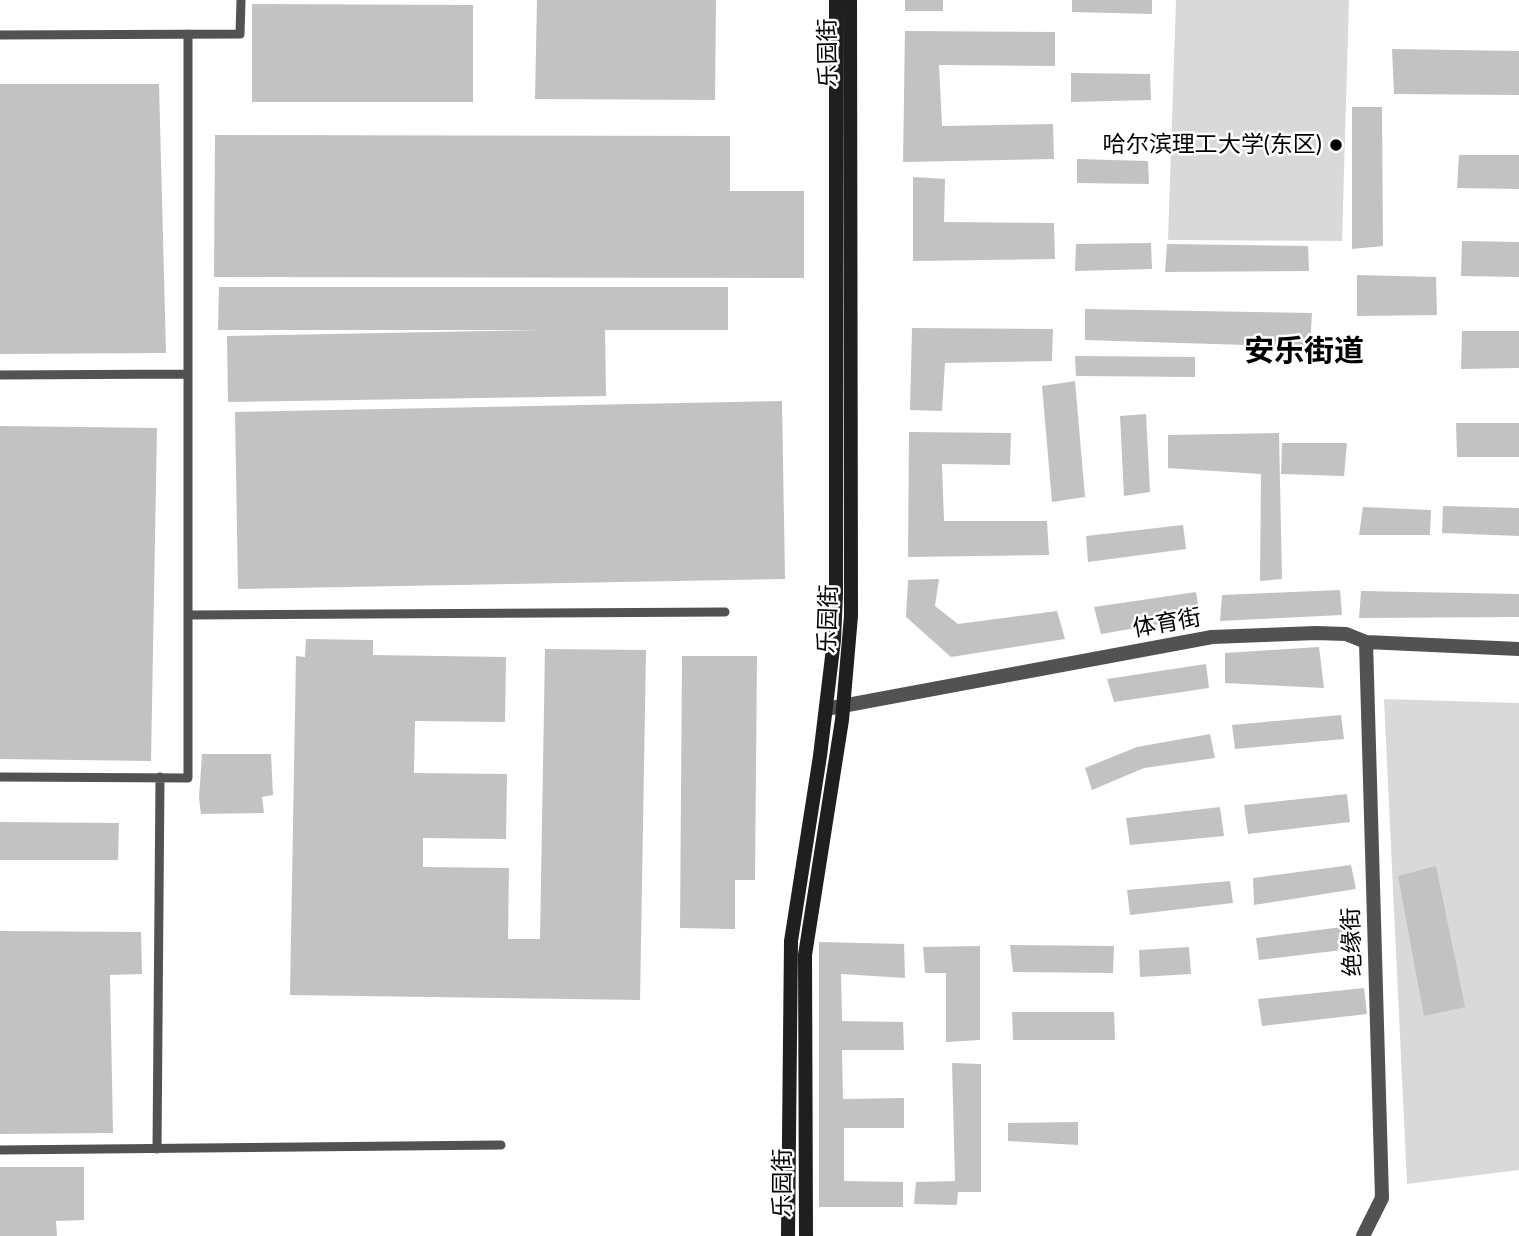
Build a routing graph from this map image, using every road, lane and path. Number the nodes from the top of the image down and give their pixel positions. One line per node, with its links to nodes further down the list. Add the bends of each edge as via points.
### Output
1 (241, 0): 4 (lane, via 240,34)
2 (836, 0): 13 (main road, 乐园街, via 836,594)
3 (850, 0): 12 (main road, 乐园街, via 852,571)
4 (188, 34): 5 (lane); 6 (lane)
5 (0, 35)
6 (188, 374): 7 (lane); 9 (lane)
7 (0, 375)
8 (725, 612): 9 (lane)
9 (190, 615): 15 (lane, via 188,778)
10 (1366, 642): 11 (street, 体育街); 12 (street, 体育街, via 1346,634 1316,633 1212,637); 21 (street, 绝缘街, via 1382,1198)
11 (1519, 649)
12 (843, 705): 13 (street, 体育街); 20 (main road, 乐园街, via 806,954)
13 (826, 709): 19 (main road, 乐园街, via 791,941)
14 (0, 777): 15 (lane)
15 (160, 777): 17 (lane)
16 (501, 1145): 17 (lane)
17 (157, 1149): 18 (lane)
18 (0, 1150)
19 (788, 1236)
20 (806, 1236)
21 (1363, 1236)

